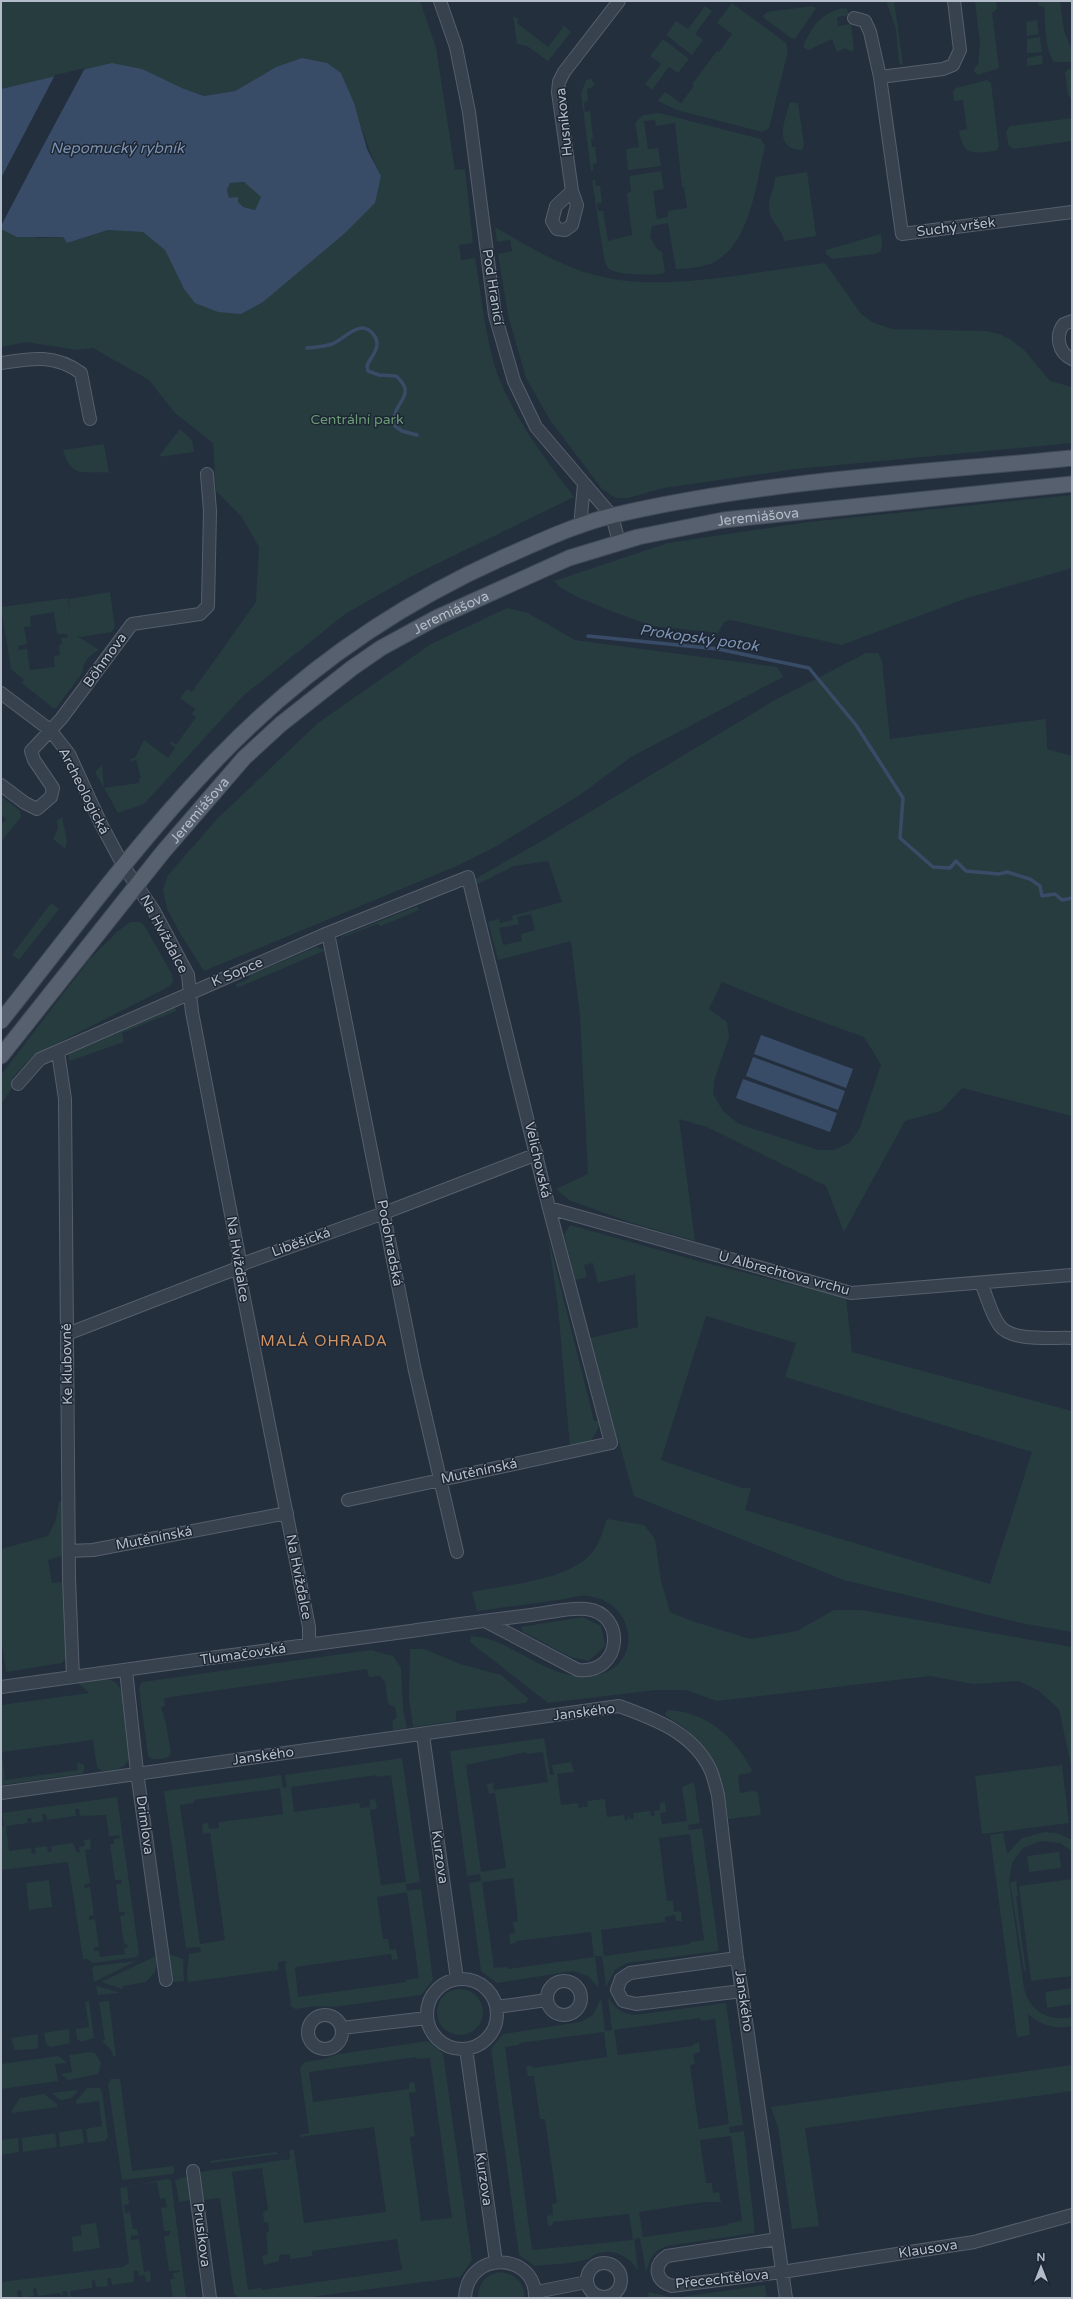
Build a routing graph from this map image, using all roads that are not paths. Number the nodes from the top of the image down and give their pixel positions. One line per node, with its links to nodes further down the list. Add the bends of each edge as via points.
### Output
1 (440, 1): 14 (street, Pod Hranicí, via 456,47 469,112 495,315 514,381 536,427)
2 (619, 1): 6 (street, Husníkova, via 559,82 558,92)
3 (954, 1): 5 (street, via 960,50 953,64 943,69)
4 (854, 18): 5 (street, Suchý vršek, via 865,21 869,27)
5 (880, 77): 7 (street, Suchý vršek, via 902,234)
6 (572, 191)
7 (1072, 212)
8 (1072, 321): 9 (street, via 1064,324 1059,336 1062,351)
9 (1072, 359)
10 (1, 363): 11 (street, via 51,358 69,364 81,373)
11 (90, 419)
12 (1072, 458): 16 (main road, Jeremiášova, via 789,486 712,496)
13 (207, 474): 20 (street, Böhmova, via 210,511 208,606 200,614 132,624 83,691)
14 (584, 484): 16 (street, Pod Hranicí); 17 (street)
15 (1072, 484): 18 (main road, Jeremiášova, via 723,520)
16 (612, 516): 17 (main road, Jeremiášova); 18 (street, Pod Hranicí)
17 (580, 527): 22 (main road, Jeremiášova, via 557,534 426,595 370,630 305,679 217,759 152,830)
18 (619, 542): 24 (main road, Jeremiášova, via 568,558 436,618 375,652 281,724 226,777)
19 (1, 693): 20 (street, Archeologická)
20 (50, 730): 21 (street, Böhmova, via 31,751 34,760 53,788 51,797 37,809); 22 (street, Archeologická, via 69,754)
21 (1, 785)
22 (124, 867): 24 (street, Archeologická); 27 (main road, Jeremiášova)
23 (468, 877): 25 (street, K Sopce); 31 (street, Velichovská)
24 (137, 884): 26 (street, Na Hvížďalce, via 188,975); 29 (main road, Jeremiášova)
25 (328, 933): 26 (street, K Sopce); 33 (street, Podohradská)
26 (190, 992): 28 (street, K Sopce); 34 (street, Na Hvížďalce, via 239,1256)
27 (1, 1021)
28 (58, 1052): 30 (street, K Sopce, via 40,1059); 37 (street, Ke klubovně, via 65,1098)
29 (1, 1056)
30 (18, 1084)
31 (537, 1154): 32 (street, Velichovská); 33 (street, Liběšická)
32 (550, 1208): 36 (street, U Albrechtova vrchu, via 851,1293); 39 (street, Velichovská)
33 (384, 1213): 34 (street, Liběšická, via 245,1263); 40 (street, Podohradská)
34 (238, 1268): 37 (street, Liběšická); 42 (street, Na Hvížďalce)
35 (1072, 1275): 36 (street, U Albrechtova vrchu)
36 (981, 1283): 38 (street, via 999,1325 1005,1332 1017,1336)
37 (67, 1334): 43 (street, Ke klubovně)
38 (1072, 1338)
39 (611, 1443): 40 (street, Mutěnínská)
40 (439, 1479): 41 (street, Mutěnínská); 44 (street, Podohradská)
41 (348, 1500)
42 (286, 1513): 43 (street, Mutěnínská, via 93,1550); 46 (street, Na Hvížďalce, via 309,1627)
43 (69, 1551): 48 (street, Ke klubovně)
44 (457, 1552)
45 (485, 1621): 45 (street, Tlumačovská, via 578,1670 598,1668 608,1660 613,1650 612,1628 607,1618 588,1609); 46 (street, Tlumačovská)
46 (309, 1645): 47 (street, Tlumačovská)
47 (126, 1670): 48 (street, Tlumačovská); 51 (street, Drimlova)
48 (73, 1677): 49 (street, Tlumačovská)
49 (1, 1687)
50 (423, 1735): 51 (street, Janského); 53 (street, Janského, via 619,1706 675,1730 691,1744 711,1771 718,1795); 54 (street, Kurzova)
51 (137, 1772): 52 (street, Janského); 55 (street, Drimlova)
52 (1, 1793)
53 (737, 1958): 56 (street, Janského); 56 (street, via 630,1972 621,1979 617,1990 623,2001 636,2004)
54 (457, 1979): 58 (street, via 468,1979 482,1985 493,1997); 59 (street, via 446,1982 434,1993 427,2007)
55 (166, 1980)
56 (742, 1991): 64 (street, Janského)
57 (547, 2000): 58 (street)
58 (497, 2007): 61 (street, via 495,2024 487,2039 477,2046)
59 (427, 2018): 60 (street); 61 (street, via 430,2029 444,2045)
60 (342, 2028)
61 (466, 2049): 65 (street, Kurzova)
62 (193, 2171): 69 (street, Prusíkova)
63 (1072, 2216): 66 (street, Klausova, via 974,2242)
64 (777, 2239): 66 (street, Janského); 66 (street, Přecechtělova, via 667,2256 660,2260 657,2273 660,2279 672,2286)
65 (496, 2262): 68 (street, via 507,2262 522,2269 532,2282); 70 (street, via 476,2271 469,2280)
66 (782, 2272): 71 (street, Janského)
67 (587, 2282): 68 (street)
68 (536, 2295)
69 (210, 2298)
70 (465, 2298)
71 (786, 2298)

